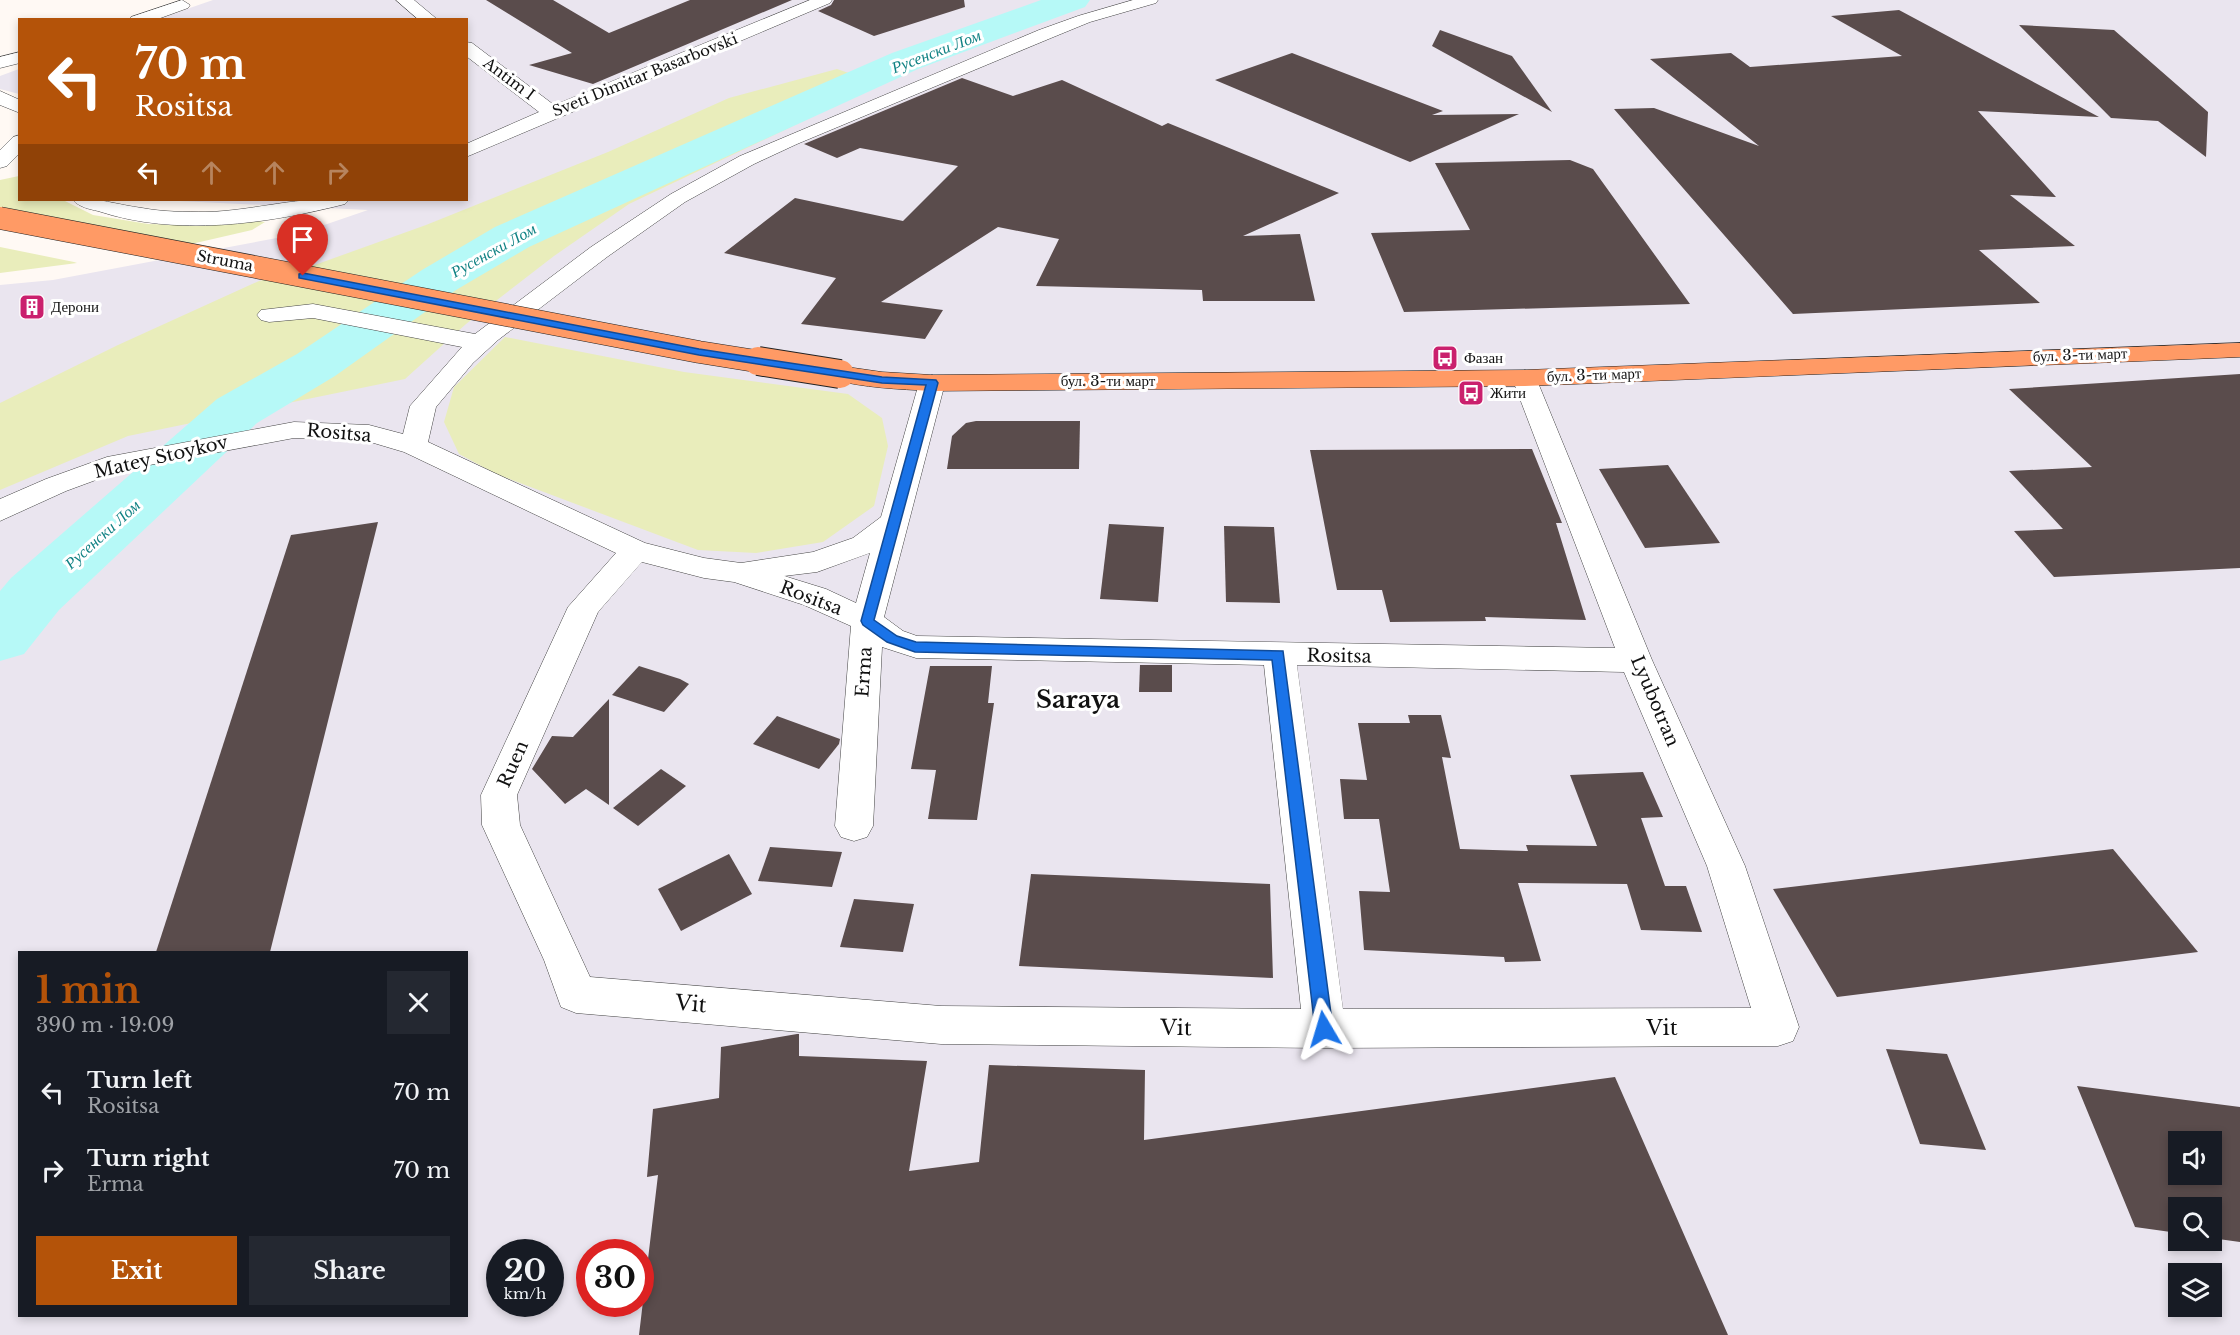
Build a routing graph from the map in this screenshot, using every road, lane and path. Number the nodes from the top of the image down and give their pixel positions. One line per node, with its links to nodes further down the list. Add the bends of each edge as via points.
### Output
1 (404, 0): 6 (street)
2 (824, 0): 12 (street, Sveti Dimitar Basarbovski)
3 (1150, 0): 22 (street, via 1045,33 747,160 678,198 598,252)
4 (177, 2): 5 (street)
5 (141, 18)
6 (427, 18)
7 (468, 49): 12 (street, Antim I)
8 (18, 58): 9 (street)
9 (0, 63)
10 (0, 97): 11 (street)
11 (18, 107)
12 (552, 112): 14 (street, Sveti Dimitar Basarbovski)
13 (18, 143): 15 (street)
14 (468, 150)
15 (0, 162)
16 (18, 169): 17 (street)
17 (0, 173)
18 (87, 201): 19 (street, via 130,213 193,217 273,212)
19 (333, 201)
20 (0, 218): 24 (main road, Struma, bridge, via 699,352)
21 (269, 315): 22 (street, via 313,310)
22 (481, 343): 28 (street, via 440,383 423,406)
23 (2240, 350): 25 (main road, бул. 3-ти март)
24 (840, 374): 26 (main road, бул. 3-ти март)
25 (1525, 378): 26 (main road, бул. 3-ти март); 35 (street, Lyubotran)
26 (932, 383): 30 (street, Erma)
27 (294, 429): 28 (street, Rositsa, via 369,433); 29 (street, Matey Stoykov, via 117,464 56,485)
28 (414, 446): 31 (street, Rositsa)
29 (0, 513)
30 (895, 521): 32 (street, via 864,545 817,562); 33 (street, Erma)
31 (635, 550): 32 (street, Rositsa, via 704,568); 37 (street, Ruen, via 584,607 499,795 501,825)
32 (737, 572): 33 (street, Rositsa, via 815,597)
33 (867, 621): 34 (street, Rositsa, via 892,639 915,647); 36 (street, Erma)
34 (1279, 655): 35 (street, Rositsa); 39 (street)
35 (1636, 660): 38 (street, Lyubotran, via 1726,866)
36 (854, 826)
37 (576, 994): 39 (street, Vit, via 941,1025)
38 (1778, 1027): 39 (street, Vit)
39 (1324, 1029)

